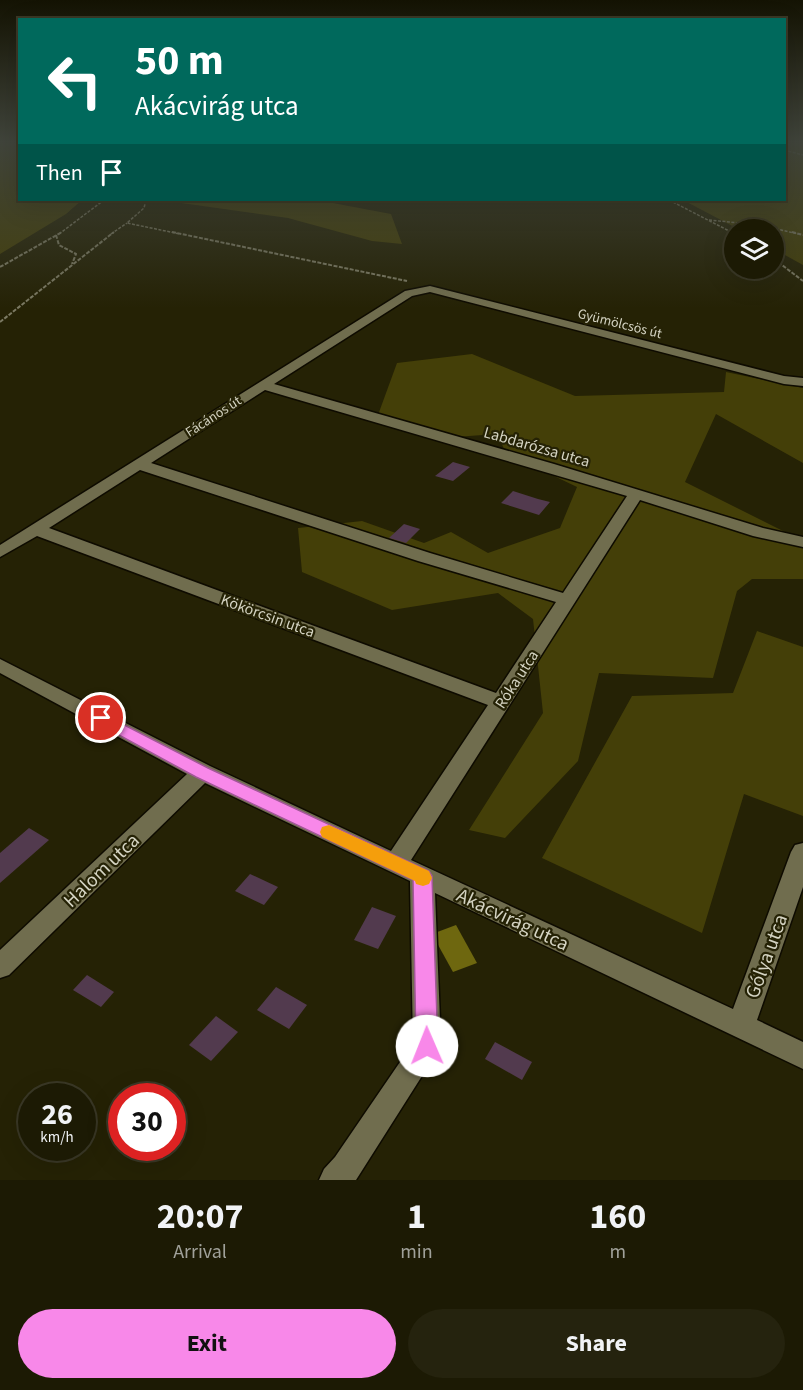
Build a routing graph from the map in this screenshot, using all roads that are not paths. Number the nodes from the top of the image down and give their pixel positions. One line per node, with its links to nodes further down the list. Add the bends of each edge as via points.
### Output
1 (430, 289): 2 (street, Gyümölcsös út, via 772,378); 3 (street, Fácános út, via 409,292)
2 (803, 382)
3 (261, 386): 4 (street, Fácános út); 5 (street, Labdarózsa utca)
4 (138, 464): 6 (street, Fácános út); 9 (street)
5 (636, 495): 7 (street, Labdarózsa utca); 9 (street, Róka utca)
6 (35, 530): 8 (street, Fácános út); 11 (street, Kökörcsin utca)
7 (803, 542)
8 (0, 552)
9 (568, 600): 11 (street, Róka utca)
10 (0, 665): 12 (street, Akácvirág utca)
11 (501, 702): 14 (street, Róka utca)
12 (202, 772): 14 (street, Akácvirág utca); 16 (street, Halom utca)
13 (803, 852): 17 (street, Gólya utca)
14 (395, 864): 15 (street, Akácvirág utca)
15 (423, 876): 17 (street, Akácvirág utca); 19 (street, via 427,1046)
16 (0, 967)
17 (741, 1026): 18 (street, Akácvirág utca)
18 (803, 1056)
19 (335, 1180)

